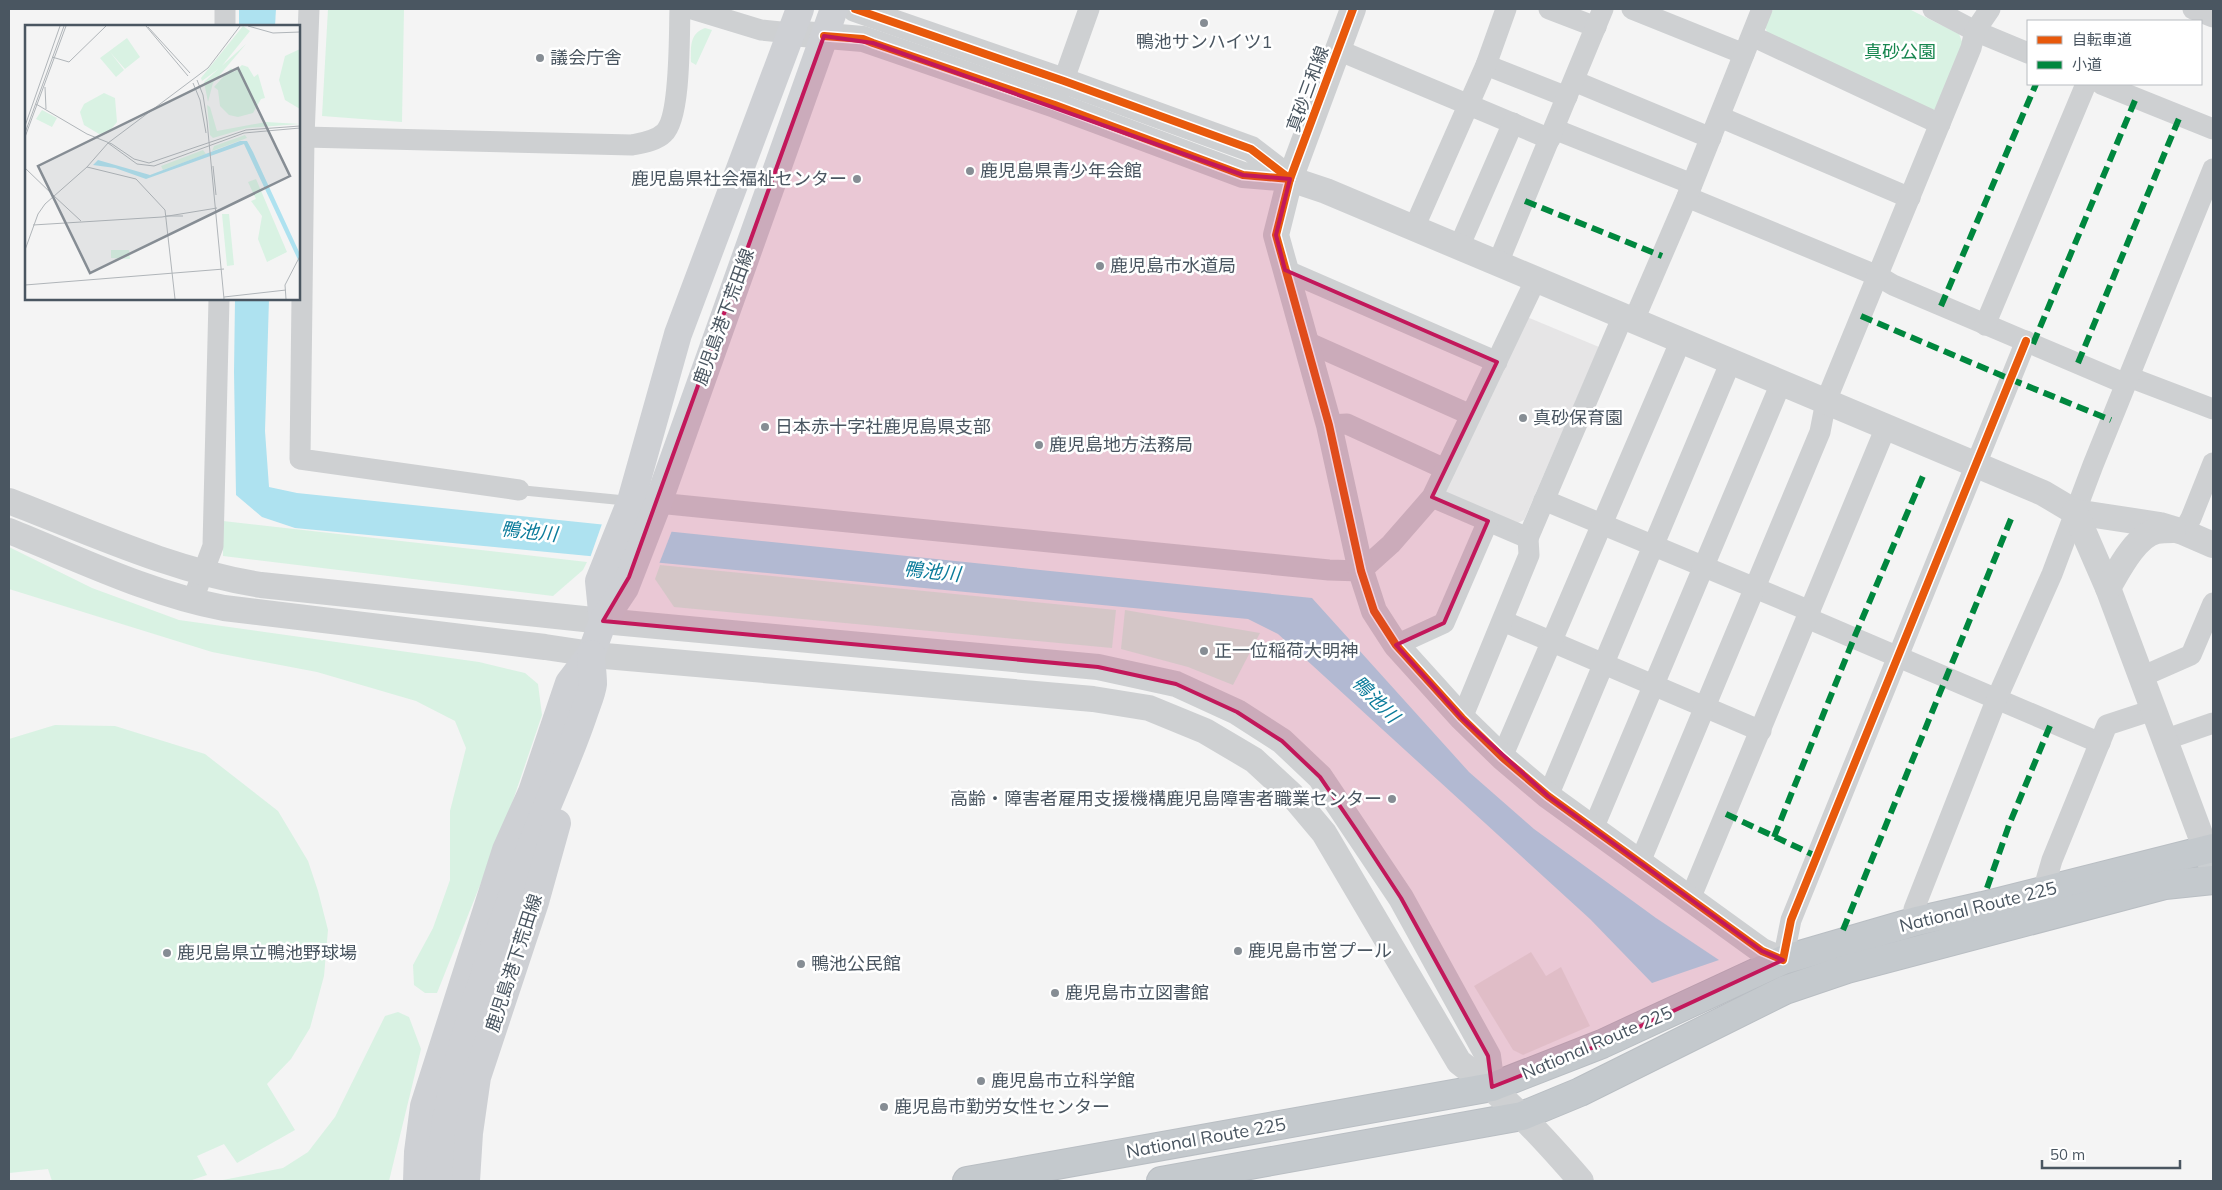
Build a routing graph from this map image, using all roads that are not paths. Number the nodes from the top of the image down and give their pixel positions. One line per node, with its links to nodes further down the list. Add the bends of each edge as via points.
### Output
1 (225, 9): 19 (street)
2 (308, 9): 36 (street)
3 (680, 9): 36 (street, via 673,116 664,134 644,143)
4 (692, 9): 18 (street, via 761,30)
5 (834, 9): 21 (main road, 鹿児島港下荒田線)
6 (855, 9): 29 (street)
7 (1089, 9): 29 (street)
8 (1353, 9): 23 (street, 真砂三和線)
9 (1506, 9): 25 (street)
10 (1549, 9): 17 (street)
11 (1632, 9): 22 (street)
12 (1762, 9): 22 (street)
13 (1933, 9): 20 (street)
14 (1990, 9): 20 (street)
15 (2193, 9): 16 (street)
16 (2213, 17)
17 (1600, 18): 28 (street)
18 (796, 21): 21 (street); 70 (main road, 鹿児島港下荒田線, via 678,334)
19 (225, 25)
20 (1975, 31): 24 (street); 33 (street)
21 (824, 36): 29 (street, via 863,39); 71 (main road, 鹿児島港下荒田線)
22 (1748, 45): 31 (street); 33 (street)
23 (1338, 50): 30 (street); 39 (street, 真砂三和線)
24 (2027, 53)
25 (1486, 64): 28 (street); 30 (street)
26 (2086, 85): 50 (street)
27 (2104, 85): 34 (street)
28 (1571, 89): 35 (street); 37 (street)
29 (1059, 93): 39 (street, via 1243,175)
30 (1468, 104): 32 (street); 42 (street)
31 (1720, 117): 37 (street); 41 (street)
32 (1513, 122): 35 (street); 43 (street)
33 (1940, 124): 41 (street)
34 (2213, 129)
35 (1552, 134): 40 (street); 44 (street)
36 (304, 137): 66 (street, via 300,459)
37 (1711, 138): 40 (street)
38 (2213, 169): 56 (street)
39 (1290, 179): 42 (street); 45 (street, 真砂三和線, via 1276,235)
40 (1689, 191): 46 (street); 49 (street)
41 (1910, 198): 46 (street)
42 (1414, 228): 43 (street)
43 (1459, 247): 44 (street)
44 (1498, 263): 47 (street)
45 (1285, 270): 52 (street, 真砂三和線); 54 (street)
46 (1878, 276): 50 (street); 58 (street)
47 (1536, 279): 49 (street); 54 (street)
48 (219, 300): 82 (street, via 214,531 213,546)
49 (1628, 318): 51 (street); 68 (street)
50 (1985, 325): 53 (street)
51 (1681, 340): 55 (street); 74 (street)
52 (1307, 342): 60 (street); 61 (street, 真砂三和線)
53 (2026, 342): 56 (street); 64 (street)
54 (1496, 362): 60 (street)
55 (1731, 362): 57 (street); 78 (street)
56 (2128, 380): 59 (street); 72 (street)
57 (1781, 383): 58 (street); 80 (street)
58 (1826, 401): 62 (street); 84 (street, via 1820,432)
59 (2213, 410)
60 (1471, 415): 65 (street)
61 (1329, 425): 65 (street, via 1347,424); 81 (street, 真砂三和線)
62 (1886, 427): 64 (street); 88 (street)
63 (2213, 463): 76 (street, via 2191,518)
64 (1977, 466): 72 (street, via 2043,493); 94 (street)
65 (1445, 469): 67 (street)
66 (519, 490): 70 (lane)
67 (1432, 497): 73 (street); 81 (street, via 1391,544)
68 (1544, 500): 74 (street); 77 (street)
69 (9, 501): 82 (street)
70 (631, 501): 83 (main road, 鹿児島港下荒田線)
71 (658, 503): 81 (street); 83 (main road, 鹿児島港下荒田線)
72 (2075, 512): 76 (street); 85 (street); 98 (street, via 2052,574)
73 (1488, 521): 77 (street); 92 (street, via 1444,623)
74 (1601, 524): 78 (street); 91 (street)
75 (9, 531): 86 (street)
76 (2179, 531): 79 (street); 85 (street, via 2155,531 2145,537 2126,558)
77 (1528, 538): 90 (street, via 1529,555)
78 (1653, 545): 80 (street); 95 (street)
79 (2213, 545)
80 (1704, 567): 84 (street); 97 (street)
81 (1361, 571): 92 (street, 真砂三和線, via 1374,611)
82 (203, 574): 86 (street); 89 (street, via 261,585)
83 (612, 584): 89 (main road, 鹿児島港下荒田線)
84 (1754, 588): 88 (street); 99 (street)
85 (2108, 588): 96 (street)
86 (192, 602): 93 (street)
87 (2213, 603): 96 (street, via 2191,656)
88 (1809, 614): 94 (street); 103 (street)
89 (603, 621): 93 (main road, 鹿児島港下荒田線); 119 (street, via 1098,667 1176,684 1237,712 1282,741 1320,777 1358,831 1401,898 1488,1056)
90 (1502, 622): 91 (street); 101 (street)
91 (1551, 642): 95 (street); 107 (street)
92 (1396, 645): 101 (street, 真砂三和線)
93 (591, 654): 106 (main road, 鹿児島港下荒田線, via 593,685); 108 (main road, 鹿児島港下荒田線, via 569,683); 119 (street, via 1093,699 1149,708 1205,731 1254,760 1292,795 1324,833 1458,1062)
94 (1898, 657): 98 (street); 118 (street, via 1791,920)
95 (1603, 664): 97 (street); 109 (street)
96 (2141, 677): 100 (street)
97 (1655, 686): 99 (street); 110 (street)
98 (1997, 698): 105 (street); 117 (street, via 1914,909)
99 (1705, 707): 103 (street); 112 (street)
100 (2154, 710): 104 (street); 105 (street, via 2107,725)
101 (1462, 718): 107 (street, 真砂三和線)
102 (2213, 723): 104 (street)
103 (1761, 731): 115 (street)
104 (2164, 740): 111 (street)
105 (2100, 743): 114 (street, via 2052,860)
106 (573, 747): 116 (main road, 鹿児島港下荒田線); 123 (main road, 鹿児島港下荒田線, via 567,790 538,892 477,1077)
107 (1502, 757): 109 (street, 真砂三和線)
108 (532, 792): 116 (main road, 鹿児島港下荒田線); 121 (main road, 鹿児島港下荒田線, via 506,850 435,1065 424,1106)
109 (1548, 796): 110 (street, 真砂三和線)
110 (1593, 830): 112 (street, 真砂三和線)
111 (2211, 855): 114 (highway, National Route 225)
112 (1640, 862): 115 (street, 真砂三和線)
113 (2213, 880): 120 (highway, National Route 225, via 2165,886 1847,969 1785,990 1580,1092)
114 (2043, 891): 117 (highway, National Route 225)
115 (1690, 899): 118 (street, 真砂三和線, via 1762,951)
116 (507, 911): 122 (main road, 鹿児島港下荒田線, via 464,1038 447,1114)
117 (1917, 921): 118 (highway, National Route 225)
118 (1783, 960): 119 (highway, National Route 225, via 1602,1044)
119 (1492, 1087): 120 (street); 124 (highway, National Route 225)
120 (1522, 1116): 125 (highway, National Route 225); 126 (street)
121 (417, 1181)
122 (439, 1181)
123 (466, 1181)
124 (967, 1181)
125 (1160, 1181)
126 (1581, 1181)

